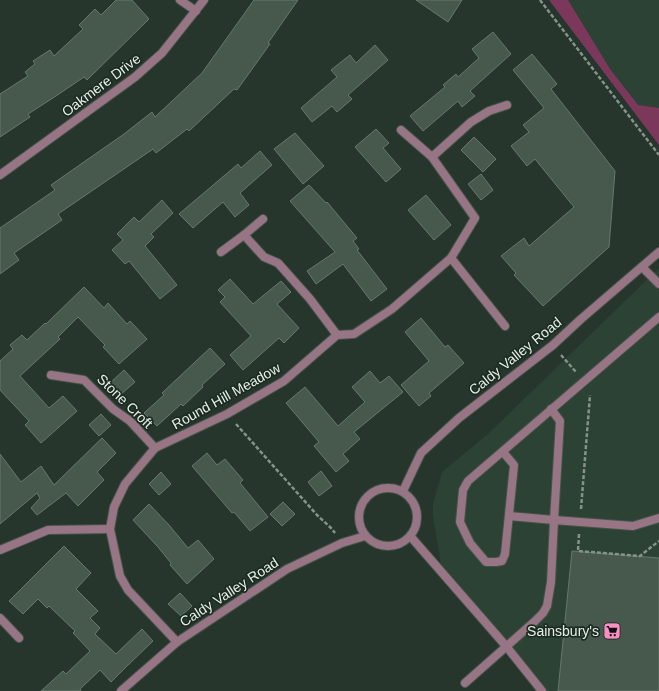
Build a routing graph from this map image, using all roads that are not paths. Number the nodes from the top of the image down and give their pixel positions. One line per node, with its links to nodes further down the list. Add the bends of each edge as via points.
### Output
1 (180, 0): 3 (street)
2 (204, 0): 3 (street, Oakmere Drive)
3 (196, 11): 7 (street, Oakmere Drive, via 162,53 135,77)
4 (507, 105): 6 (street, via 489,111 470,122)
5 (401, 130): 6 (street, Round Hill Meadow)
6 (432, 157): 12 (street, Round Hill Meadow, via 475,218)
7 (0, 175)
8 (263, 219): 9 (street)
9 (244, 235): 10 (street); 17 (street, via 264,256 278,263 310,299)
10 (221, 252)
11 (659, 252): 13 (street, Caldy Valley Road)
12 (451, 258): 16 (street); 17 (street, Round Hill Meadow, via 392,309 354,334)
13 (642, 267): 14 (street); 22 (street, Caldy Valley Road, via 553,345 459,418 421,453)
14 (659, 284)
15 (659, 318): 19 (street)
16 (505, 326)
17 (337, 336): 20 (street, Round Hill Meadow, via 284,381 227,414)
18 (51, 375): 20 (street, Stone Croft, via 84,380 113,409 130,421)
19 (551, 409): 21 (street); 25 (street, via 560,422)
20 (155, 448): 26 (street, Round Hill Meadow, via 125,484 114,507)
21 (503, 452): 23 (street, via 514,465); 23 (street, via 468,481 463,490 460,522 470,543 486,562 502,561 506,554)
22 (403, 491): 27 (street, via 390,488 377,490 366,498 360,510 359,523); 28 (street, via 415,504 418,521)
23 (509, 516): 25 (street)
24 (659, 518): 25 (street, via 633,526)
25 (554, 520): 33 (street, via 551,582 547,606 534,622)
26 (110, 530): 29 (street, via 48,530); 32 (street, Round Hill Meadow, via 120,576 128,590)
27 (365, 536): 28 (street, via 375,544 388,547 401,544); 32 (street, Caldy Valley Road, via 342,543 287,569)
28 (411, 536): 33 (street)
29 (0, 550)
30 (0, 618): 31 (street)
31 (19, 638)
32 (177, 642): 35 (street, Caldy Valley Road)
33 (506, 646): 34 (street); 36 (street)
34 (465, 683)
35 (121, 691)
36 (542, 691)

